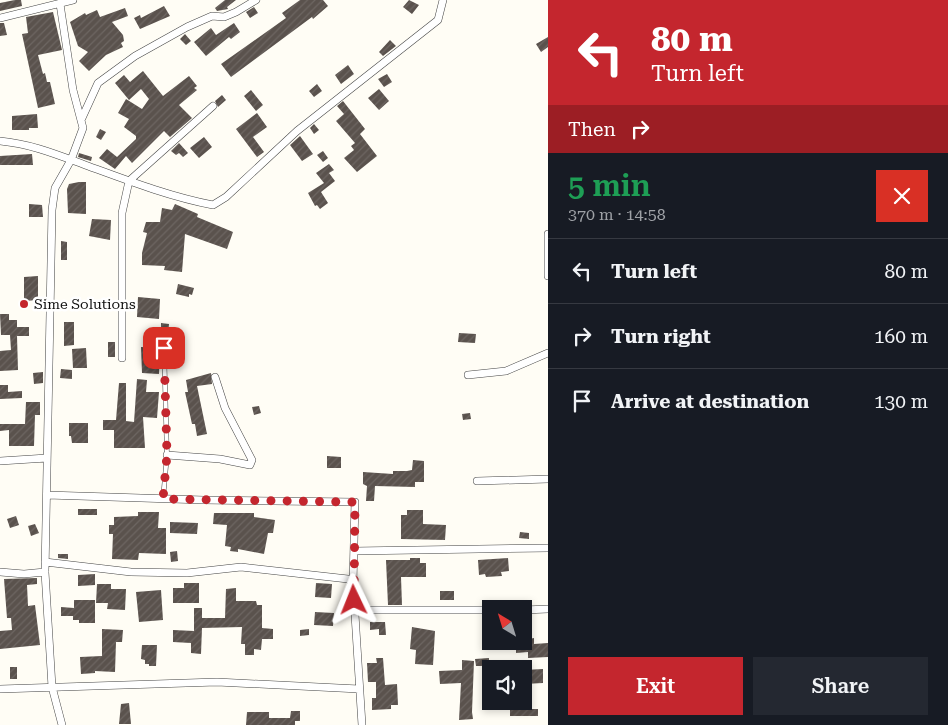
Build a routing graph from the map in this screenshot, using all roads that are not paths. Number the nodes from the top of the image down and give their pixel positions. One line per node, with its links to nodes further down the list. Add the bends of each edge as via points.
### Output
1 (73, 0): 4 (street)
2 (256, 0): 7 (street, via 224,17 212,16 187,27 135,56 98,83)
3 (443, 0): 10 (street, via 438,20 297,131 219,201 213,204 193,201)
4 (60, 4): 5 (street); 7 (street, via 73,90)
5 (0, 18)
6 (213, 106): 10 (street)
7 (82, 118): 9 (street, via 83,128)
8 (0, 138): 9 (street, via 26,143)
9 (71, 160): 10 (street); 19 (street, via 55,188 52,210)
10 (129, 181): 15 (street, via 122,213)
11 (548, 234): 12 (street)
12 (548, 276)
13 (164, 348): 18 (lane)
14 (548, 353): 16 (street, via 506,372)
15 (122, 358)
16 (468, 375)
17 (214, 377): 18 (street, via 225,408 252,460 250,465)
18 (167, 455): 24 (lane)
19 (47, 458): 20 (street); 23 (street)
20 (0, 461)
21 (548, 479): 22 (street)
22 (477, 481)
23 (47, 495): 24 (street); 27 (street)
24 (163, 499): 26 (street, via 355,502)
25 (548, 548): 26 (street)
26 (354, 551): 30 (street)
27 (45, 562): 29 (street); 30 (street, via 131,572 187,574 241,567 348,579)
28 (0, 572): 29 (street)
29 (45, 572): 35 (street)
30 (353, 583): 37 (street)
31 (548, 609): 34 (street)
32 (367, 610): 33 (street)
33 (482, 610)
34 (532, 610)
35 (52, 687): 36 (street); 37 (street, via 217,682); 38 (street)
36 (0, 689)
37 (359, 689): 39 (street)
38 (62, 725)
39 (362, 725)

